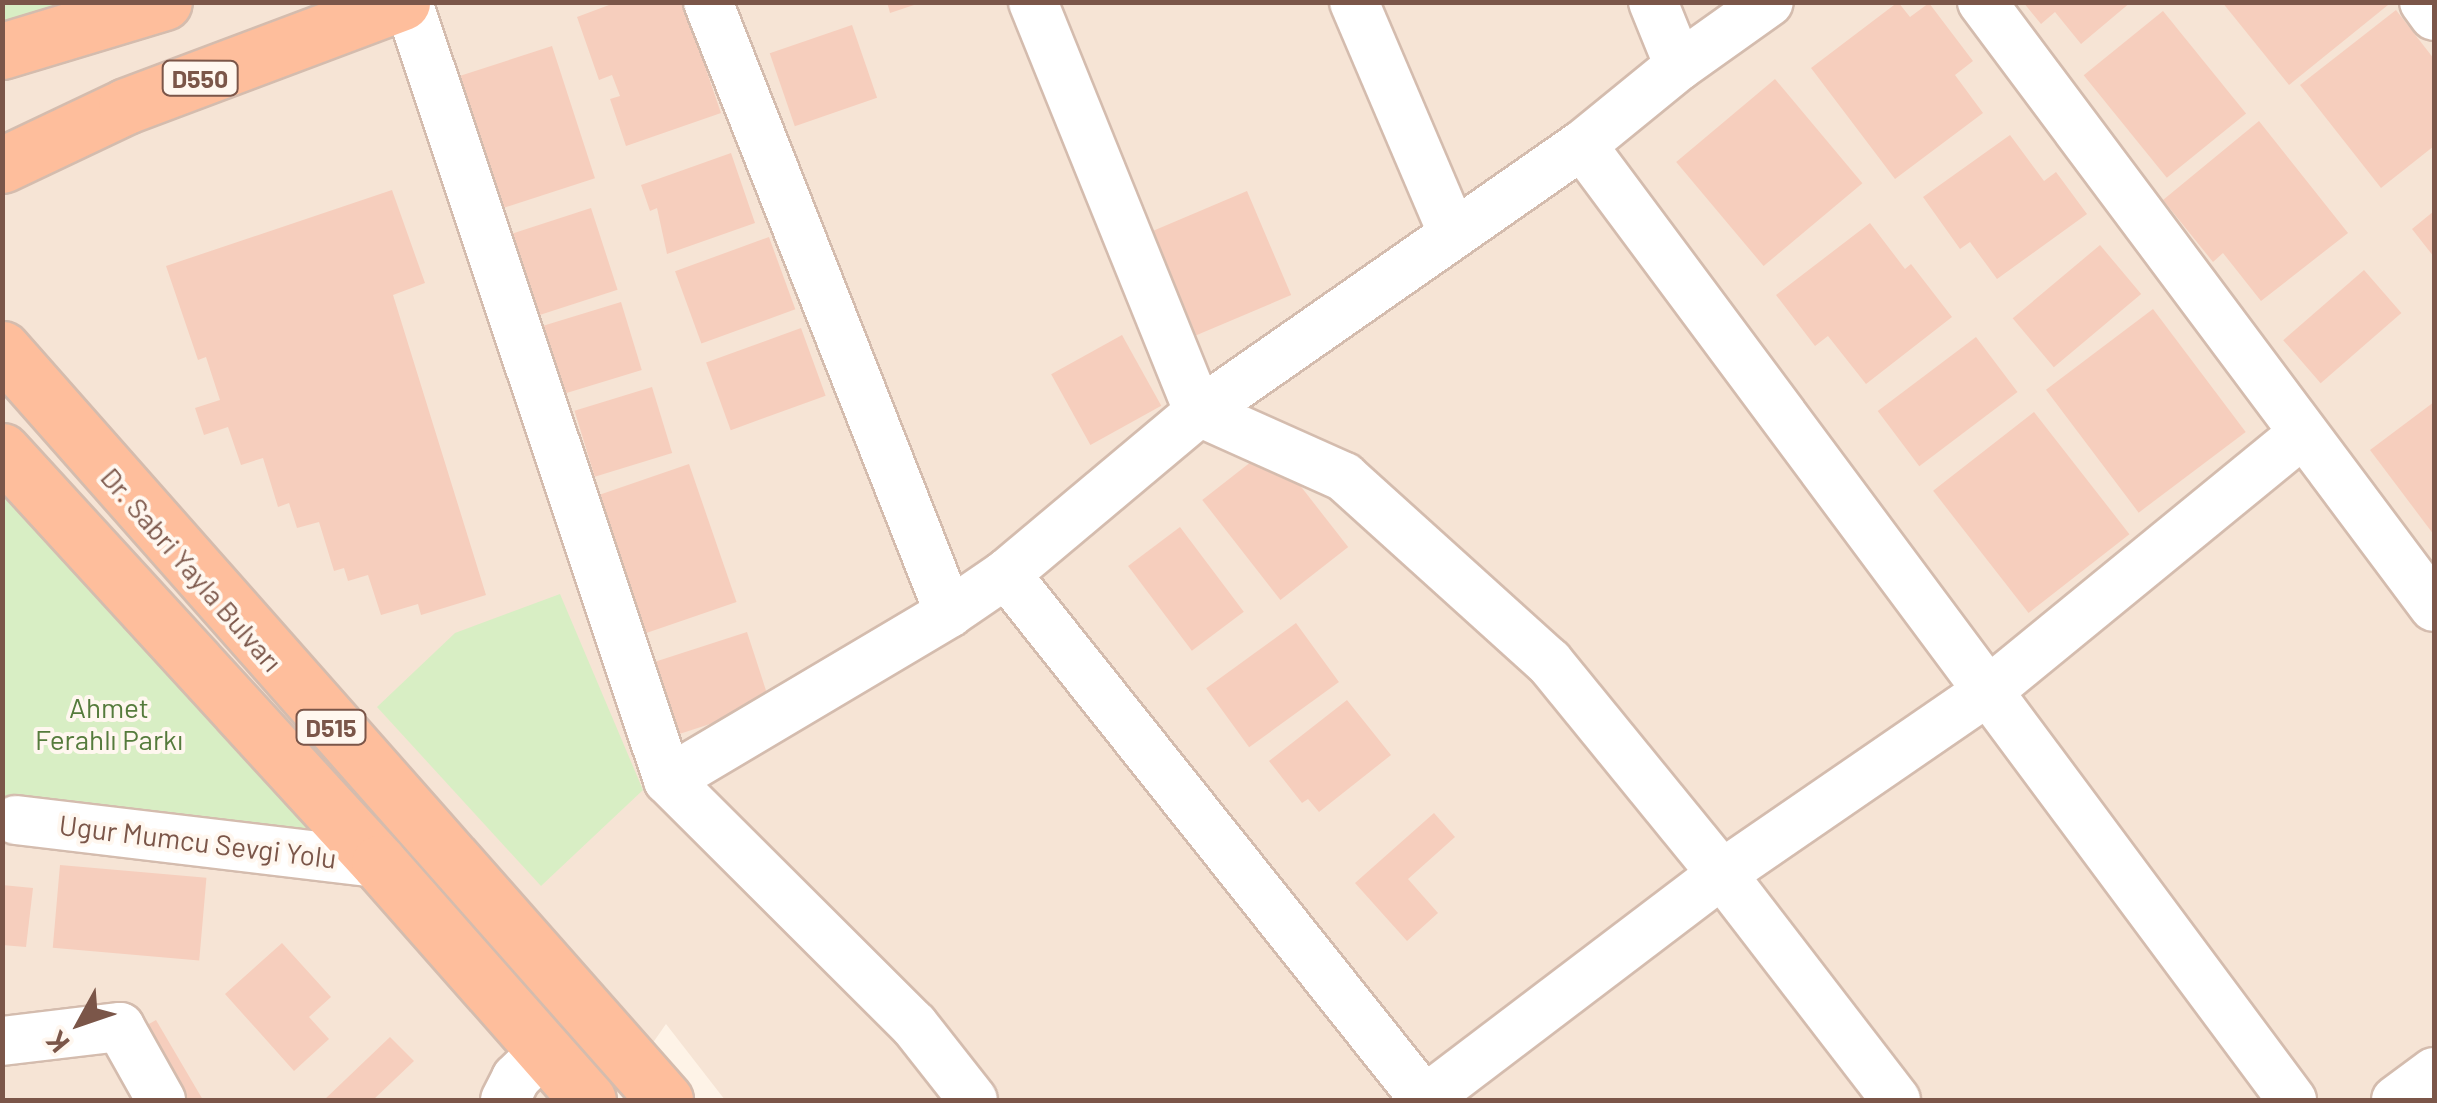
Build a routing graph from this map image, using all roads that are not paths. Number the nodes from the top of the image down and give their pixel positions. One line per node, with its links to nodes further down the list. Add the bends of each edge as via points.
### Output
1 (164, 2): 11 (highway)
2 (405, 2): 14 (highway, D550, via 126,106); 24 (street)
3 (708, 2): 22 (street)
4 (1033, 2): 17 (street)
5 (1354, 2): 15 (street)
6 (1653, 2): 12 (street)
7 (1769, 2): 12 (street)
8 (1982, 2): 18 (street)
9 (2424, 2): 10 (street)
10 (2434, 16)
11 (2, 50)
12 (1679, 66): 13 (street)
13 (1582, 145): 15 (street); 23 (street)
14 (2, 165)
15 (1452, 232): 17 (street)
16 (2, 349): 34 (highway, Dr. Sabri Yayla Bulvarı / D515)
17 (1198, 412): 20 (street); 27 (street, via 1344,477 1550,662)
18 (2302, 434): 21 (street); 23 (street)
19 (2, 451): 26 (highway, Dr. Sabri Yayla Bulvarı / D515)
20 (1006, 574): 22 (street); 36 (street)
21 (2434, 607)
22 (949, 613): 24 (street)
23 (1987, 692): 27 (street); 38 (street)
24 (668, 780): 35 (street, via 914,1025)
25 (16, 820): 26 (street, Ugur Mumcu Sevgi Yolu)
26 (380, 864): 29 (highway, Dr. Sabri Yayla Bulvarı / D515)
27 (1722, 874): 36 (street); 37 (street)
28 (2, 1040): 31 (street, via 120,1027)
29 (545, 1050): 32 (street, via 516,1078); 33 (highway, Dr. Sabri Yayla Bulvarı / D515)
30 (2434, 1072): 39 (street)
31 (161, 1100)
32 (505, 1100)
33 (588, 1100)
34 (665, 1100)
35 (973, 1100)
36 (1425, 1100)
37 (1896, 1100)
38 (2292, 1100)
39 (2396, 1100)

